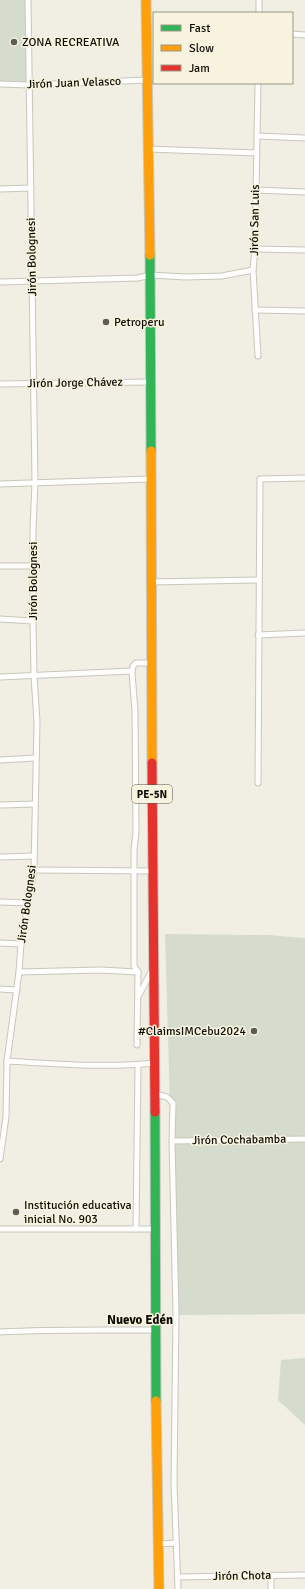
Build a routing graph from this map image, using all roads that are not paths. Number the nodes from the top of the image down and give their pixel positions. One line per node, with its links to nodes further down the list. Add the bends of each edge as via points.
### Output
1 (28, 0): 11 (street, Jirón Bolognesi)
2 (146, 0): 5 (highway, PE-5N)
3 (259, 0): 4 (street)
4 (259, 12)
5 (150, 34): 8 (highway, PE-5N)
6 (293, 34): 7 (street)
7 (305, 35)
8 (147, 80): 11 (street, Jirón Juan Velasco); 14 (highway, PE-5N)
9 (0, 84): 11 (street, Jirón Juan Velasco)
10 (258, 84): 12 (street, Jirón San Luis)
11 (29, 85): 16 (street, Jirón Bolognesi)
12 (257, 136): 13 (street); 15 (street, Jirón San Luis)
13 (305, 138)
14 (148, 149): 15 (street); 23 (highway, PE-5N)
15 (256, 153): 18 (street, Jirón San Luis)
16 (31, 188): 17 (street); 24 (street, Jirón Bolognesi)
17 (0, 189)
18 (256, 190): 19 (street); 20 (street, Jirón San Luis)
19 (305, 192)
20 (255, 249): 21 (street); 22 (street, Jirón San Luis)
21 (305, 250)
22 (253, 270): 23 (street, via 222,276); 26 (street, Jirón San Luis)
23 (150, 275): 24 (street, via 138,278); 29 (highway, PE-5N)
24 (33, 281): 25 (street); 30 (street, Jirón Bolognesi)
25 (0, 282)
26 (255, 310): 27 (street); 28 (street, Jirón San Luis)
27 (305, 311)
28 (258, 356)
29 (150, 382): 30 (street, Jirón Jorge Chávez); 33 (highway, PE-5N)
30 (34, 383): 31 (street, Jirón Jorge Chávez); 34 (street, Jirón Bolognesi)
31 (0, 384)
32 (305, 478): 38 (street, via 260,479)
33 (150, 479): 34 (street); 39 (highway, PE-5N)
34 (35, 482): 35 (street); 37 (street, Jirón Bolognesi)
35 (0, 484)
36 (0, 566): 37 (street)
37 (33, 566): 41 (street, Jirón Bolognesi)
38 (258, 580): 39 (street); 43 (street)
39 (150, 582): 44 (highway, PE-5N)
40 (0, 619): 41 (street)
41 (34, 621): 46 (street, Jirón Bolognesi)
42 (305, 633): 43 (street)
43 (258, 635): 50 (street)
44 (152, 663): 45 (street, via 136,663); 57 (highway, PE-5N)
45 (132, 671): 46 (street); 56 (street, via 135,711)
46 (34, 676): 47 (street); 48 (street, Jirón Bolognesi)
47 (0, 677)
48 (36, 758): 49 (street); 51 (street, Jirón Bolognesi)
49 (0, 760)
50 (258, 783)
51 (35, 804): 52 (street); 53 (street, Jirón Bolognesi)
52 (0, 805)
53 (34, 856): 54 (street); 55 (street, Jirón Bolognesi)
54 (0, 857)
55 (34, 870): 56 (street); 59 (street, Jirón Bolognesi)
56 (135, 871): 57 (street); 64 (street, via 134,966)
57 (153, 871): 62 (highway, PE-5N)
58 (0, 902): 59 (street)
59 (28, 903): 61 (street, Jirón Bolognesi)
60 (0, 943): 61 (street)
61 (21, 944): 63 (street, Jirón Bolognesi)
62 (153, 970): 67 (street); 70 (highway, PE-5N)
63 (19, 972): 64 (street); 66 (street, Jirón Bolognesi)
64 (138, 972): 67 (street)
65 (0, 989): 66 (street)
66 (17, 990): 69 (street, Jirón Bolognesi)
67 (138, 996): 68 (street)
68 (137, 1045)
69 (7, 1061): 71 (street); 75 (street, Jirón Bolognesi, via 6,1117)
70 (155, 1063): 71 (street); 72 (highway, PE-5N)
71 (138, 1065): 76 (street)
72 (155, 1094): 74 (street, via 167,1097 173,1104); 77 (highway, PE-5N)
73 (305, 1139): 74 (street, Jirón Cochabamba)
74 (172, 1142): 81 (street, via 176,1315)
75 (0, 1159)
76 (136, 1229): 77 (street); 78 (street)
77 (155, 1229): 79 (highway, PE-5N)
78 (0, 1230)
79 (156, 1330): 80 (street, via 58,1329); 82 (highway, PE-5N)
80 (0, 1332)
81 (176, 1543): 82 (street); 85 (street)
82 (158, 1544): 86 (highway, PE-5N)
83 (271, 1575): 84 (street, Jirón Chota); 85 (street, Jirón Chota); 88 (street)
84 (305, 1575)
85 (178, 1577): 87 (street)
86 (158, 1589)
87 (178, 1589)
88 (271, 1589)

